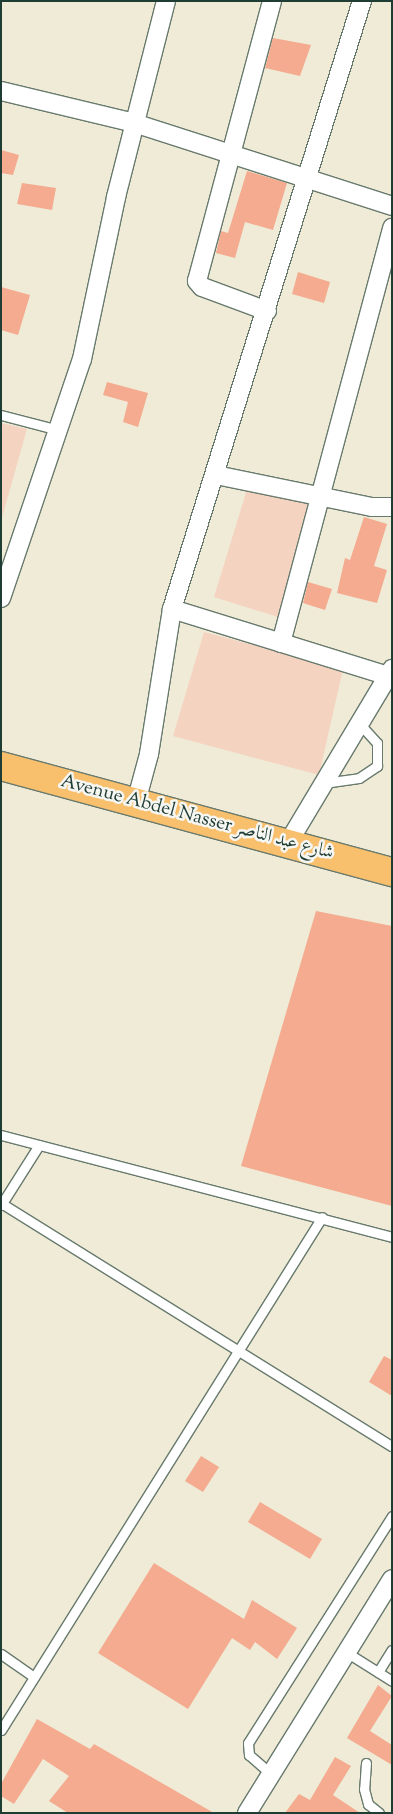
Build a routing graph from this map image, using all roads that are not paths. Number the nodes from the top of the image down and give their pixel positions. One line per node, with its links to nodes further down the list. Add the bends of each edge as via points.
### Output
1 (166, 1): 5 (street)
2 (272, 1): 6 (street)
3 (362, 1): 7 (street)
4 (1, 91): 5 (street)
5 (134, 123): 6 (street); 12 (street, via 82,359)
6 (228, 154): 7 (street); 10 (street, via 197,281 202,288)
7 (304, 177): 8 (street, via 362,200); 10 (street)
8 (392, 206)
9 (392, 228): 14 (street)
10 (267, 310): 13 (street)
11 (1, 415): 12 (lane)
12 (62, 430): 16 (street)
13 (216, 475): 14 (street); 17 (street)
14 (320, 496): 15 (street); 18 (street)
15 (392, 508)
16 (1, 598)
17 (172, 609): 18 (street); 23 (street, via 149,754)
18 (281, 642): 19 (street)
19 (390, 672): 20 (street)
20 (360, 724): 22 (street); 22 (lane, via 376,743 377,766 359,778)
21 (1, 766): 23 (main road, Avenue Abdel Nasser شارع عبد الناصر)
22 (324, 783): 24 (street)
23 (136, 802): 24 (main road, Avenue Abdel Nasser شارع عبد الناصر)
24 (288, 843): 25 (main road, Avenue Abdel Nasser شارع عبد الناصر)
25 (392, 872)
26 (1, 1135): 27 (lane)
27 (39, 1145): 28 (lane); 29 (lane)
28 (2, 1204): 31 (lane)
29 (322, 1217): 30 (lane); 31 (lane)
30 (392, 1237)
31 (238, 1350): 32 (lane); 39 (lane)
32 (392, 1446)
33 (392, 1516): 43 (lane, via 248,1743 249,1755)
34 (392, 1579): 36 (street)
35 (392, 1650): 38 (lane)
36 (346, 1652): 38 (lane); 43 (street)
37 (1, 1654): 39 (lane)
38 (378, 1672): 40 (lane)
39 (34, 1677): 41 (lane)
40 (392, 1681)
41 (1, 1730)
42 (366, 1763): 45 (lane, via 364,1789 368,1804)
43 (271, 1774): 44 (street)
44 (247, 1813)
45 (378, 1813)

